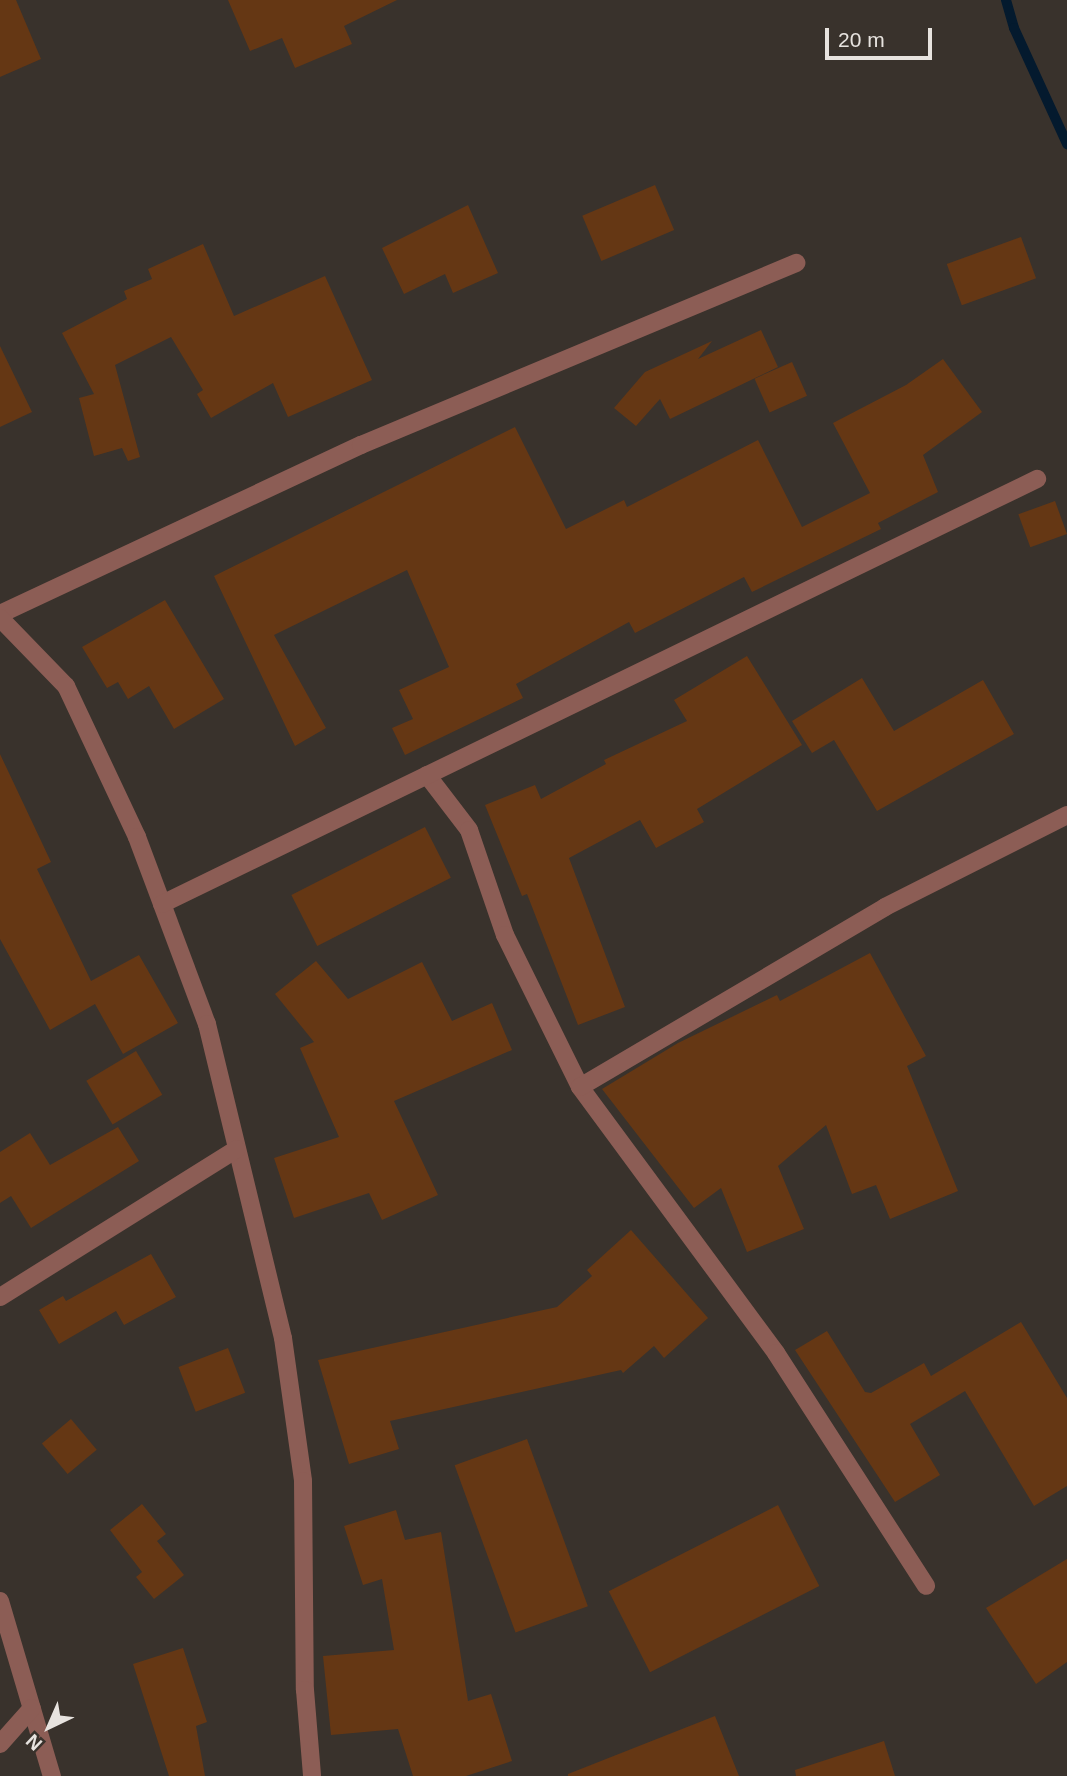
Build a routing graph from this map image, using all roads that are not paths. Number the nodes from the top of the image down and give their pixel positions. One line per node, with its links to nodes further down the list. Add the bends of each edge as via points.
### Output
1 (796, 263): 3 (street, via 362,445)
2 (1037, 479): 4 (street)
3 (0, 616): 6 (street, via 66,686 137,837)
4 (427, 775): 6 (street); 7 (street, via 469,830 505,935)
5 (1067, 815): 7 (street, via 885,906)
6 (162, 904): 8 (street, via 207,1024)
7 (580, 1087): 10 (street, via 776,1353)
8 (237, 1149): 9 (street); 15 (street, via 283,1338 303,1481 305,1690)
9 (0, 1297)
10 (926, 1586)
11 (0, 1601): 12 (street)
12 (32, 1708): 13 (street); 14 (street)
13 (0, 1744)
14 (52, 1776)
15 (312, 1776)

